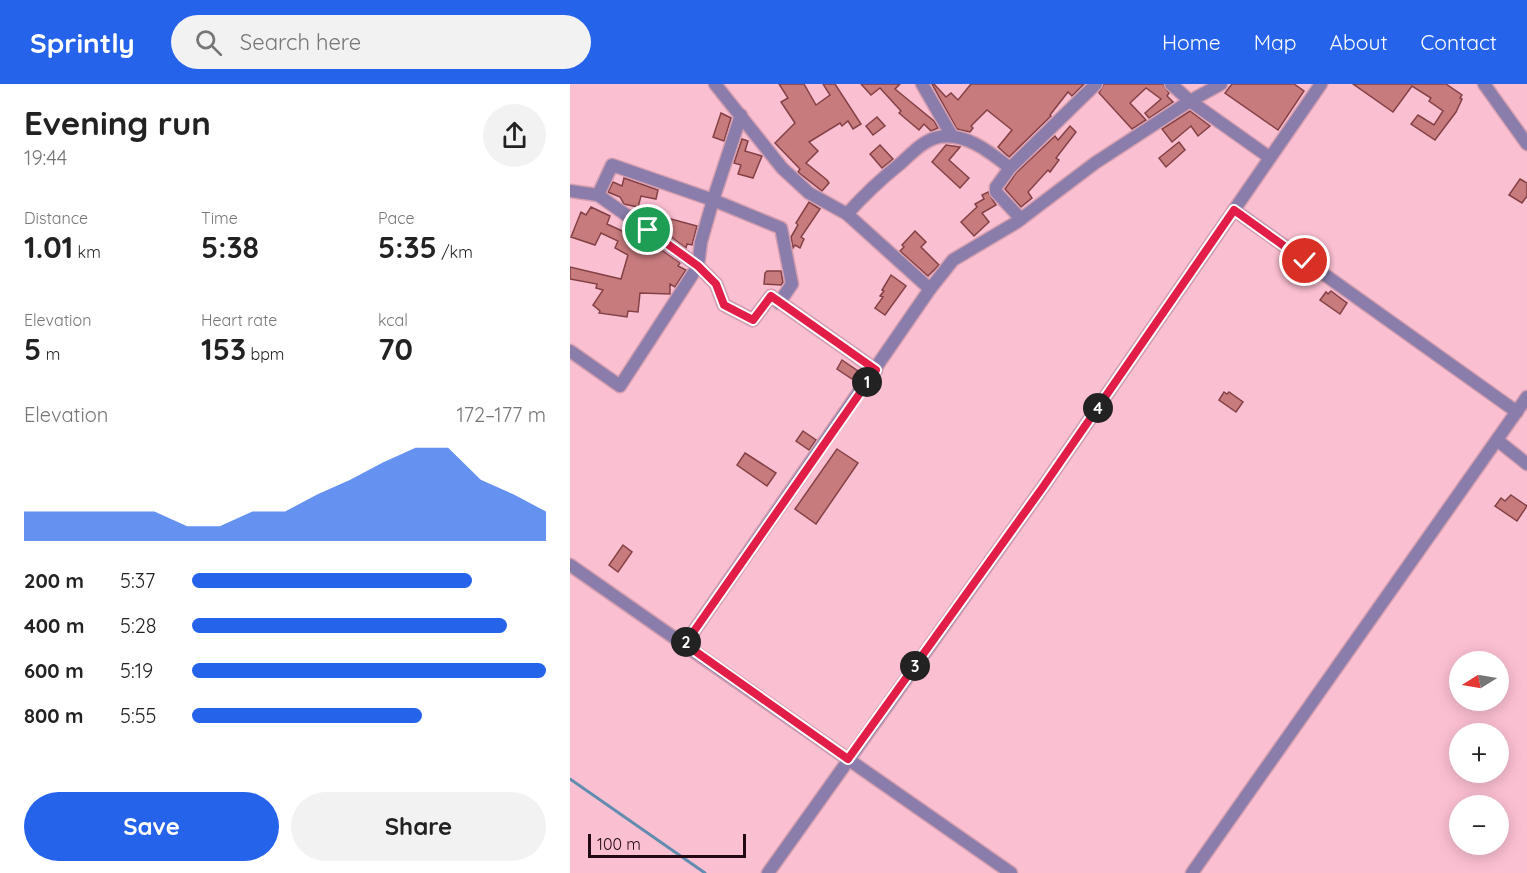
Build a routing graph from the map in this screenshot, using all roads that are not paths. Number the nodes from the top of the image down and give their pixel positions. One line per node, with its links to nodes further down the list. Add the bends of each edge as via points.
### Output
1 (715, 84): 9 (street)
2 (922, 84): 10 (street)
3 (1096, 84): 13 (street)
4 (1171, 84): 8 (street)
5 (1221, 84): 8 (street)
6 (1321, 84): 12 (street)
7 (1484, 84): 11 (street)
8 (1190, 101): 12 (street); 19 (street, via 1095,163)
9 (741, 115): 16 (street); 18 (street, via 782,168 808,193)
10 (952, 136): 13 (street, via 984,147); 18 (street, via 934,138 922,145)
11 (1527, 144)
12 (1269, 157): 17 (street)
13 (1010, 168): 19 (street, via 996,192)
14 (570, 191): 15 (street)
15 (598, 195): 16 (street, via 612,165); 20 (street)
16 (713, 200): 20 (street); 22 (street, via 781,228 792,284)
17 (1234, 210): 26 (street); 31 (street, via 1043,487)
18 (847, 214): 21 (street)
19 (1022, 219): 21 (street, via 953,260)
20 (698, 266): 22 (street, via 716,284 724,305 753,320 771,296); 23 (street, via 620,386)
21 (930, 290): 24 (street)
22 (779, 303): 24 (street)
23 (570, 351)
24 (876, 370): 30 (street)
25 (1527, 397): 26 (street)
26 (1517, 412): 27 (street)
27 (1497, 440): 28 (street); 34 (street)
28 (1527, 464)
29 (570, 565): 30 (street)
30 (685, 644): 31 (street)
31 (848, 759): 32 (street); 33 (street)
32 (768, 873)
33 (1011, 873)
34 (1192, 873)

